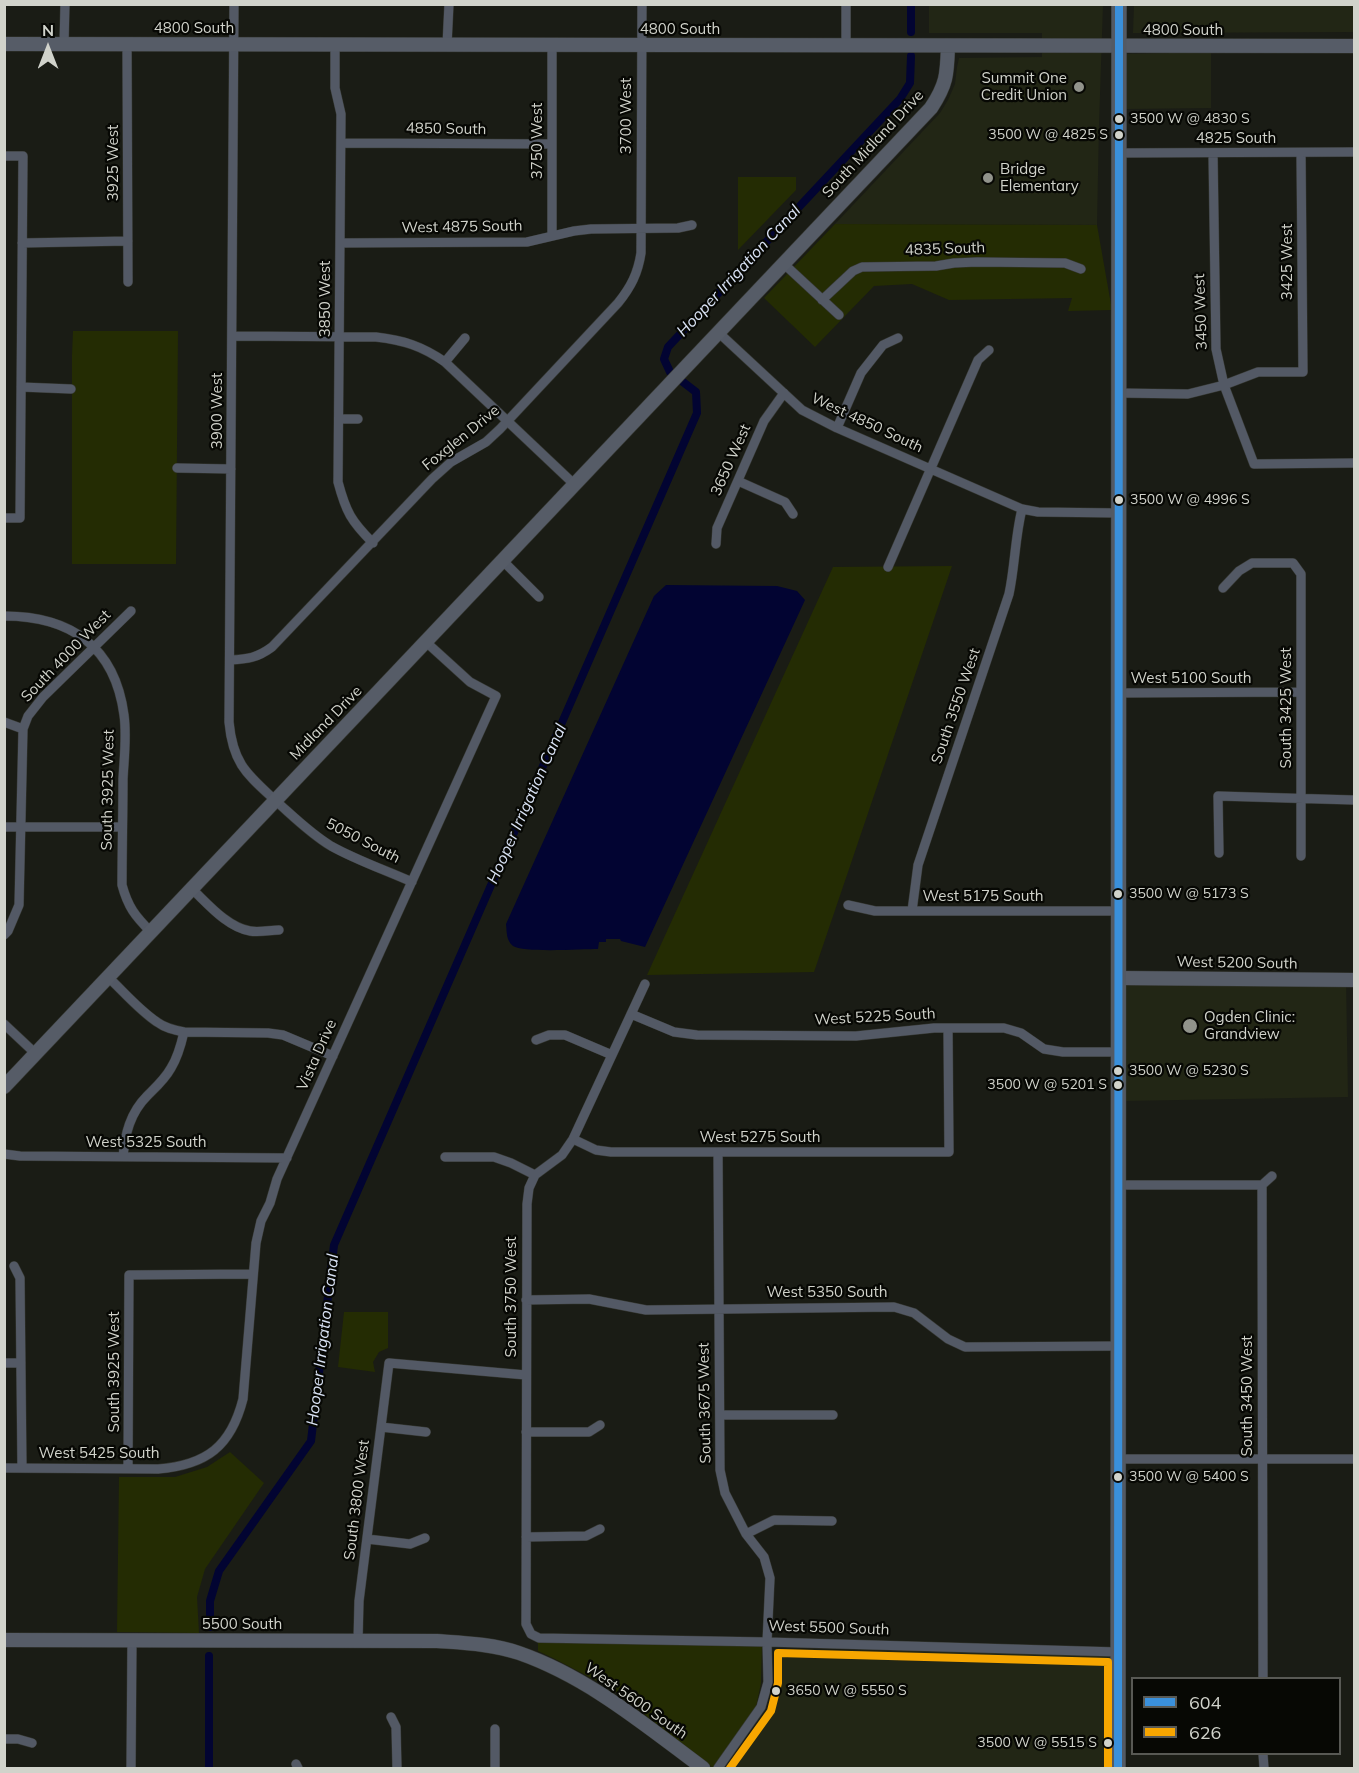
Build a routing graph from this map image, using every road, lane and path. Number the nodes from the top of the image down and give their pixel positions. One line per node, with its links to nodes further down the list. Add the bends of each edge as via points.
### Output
1 (65, 4): 8 (street)
2 (234, 4): 10 (street, 3900 West)
3 (449, 4): 12 (street)
4 (642, 4): 14 (street, 3700 West)
5 (846, 4): 15 (street)
6 (1119, 4): 17 (main road)
7 (4, 44): 8 (street, 4800 South)
8 (64, 44): 9 (street, 4800 South)
9 (127, 44): 10 (street, 4800 South); 29 (street, 3925 West)
10 (234, 45): 11 (street, 4800 South); 38 (street, 3900 West)
11 (335, 45): 12 (street, 4800 South); 19 (street, 3850 West)
12 (447, 45): 13 (street, 4800 South)
13 (552, 45): 14 (street, 4800 South); 20 (street, 3750 West)
14 (642, 46): 15 (street, 4800 South); 27 (street, 3700 West)
15 (846, 46): 16 (street, 4800 South)
16 (948, 46): 17 (street, 4800 South); 32 (street, South Midland Drive, via 947,75 931,108)
17 (1118, 46): 18 (street, 4800 South); 22 (main road)
18 (1354, 46)
19 (341, 143): 20 (street, 4850 South); 31 (street, 3850 West)
20 (552, 144): 28 (street, 3750 West)
21 (1354, 152): 24 (street, 4825 South)
22 (1118, 153): 23 (street, 4825 South); 49 (main road)
23 (1213, 153): 24 (street, 4825 South); 45 (street, 3450 West, via 1216,349)
24 (1301, 153): 45 (street, 3425 West, via 1303,372 1258,372)
25 (4, 156): 30 (street, via 23,156)
26 (692, 225): 27 (street, West 4875 South)
27 (641, 228): 28 (street, West 4875 South, via 591,229); 52 (street, Foxglen Drive, via 638,270 629,289)
28 (552, 236): 31 (street, West 4875 South, via 526,242)
29 (128, 241): 30 (street); 34 (street, 3925 West)
30 (22, 243): 46 (street)
31 (340, 243): 39 (street, 3850 West)
32 (784, 264): 35 (street); 37 (street, South Midland Drive)
33 (1081, 269): 35 (street, 4835 South, via 1065,263 977,262 862,267)
34 (128, 282)
35 (822, 300): 36 (street)
36 (839, 315)
37 (719, 333): 44 (street, South Midland Drive); 48 (street, West 4850 South)
38 (232, 336): 39 (street); 57 (street, 3900 West)
39 (339, 336): 43 (street, via 396,339 429,351); 50 (street, 3850 West)
40 (465, 338): 43 (street)
41 (898, 338): 53 (street, via 883,345 861,373)
42 (989, 350): 56 (street, via 978,360)
43 (445, 362): 52 (street)
44 (677, 377): 59 (street, Midland Drive)
45 (1224, 385): 49 (street, via 1188,394); 54 (street, 3450 West, via 1254,464)
46 (21, 387): 47 (street); 63 (street, via 20,518)
47 (71, 389)
48 (784, 393): 53 (street, West 4850 South, via 802,410); 58 (street, 3650 West, via 765,421)
49 (1118, 393): 61 (main road)
50 (339, 419): 51 (street); 64 (street, 3850 West, via 338,482 344,506 353,523)
51 (358, 419)
52 (507, 421): 59 (street); 64 (street, Foxglen Drive, via 486,442 451,462 432,479)
53 (837, 428): 56 (street, West 4850 South)
54 (1354, 463)
55 (177, 468): 57 (street)
56 (931, 468): 60 (street, West 4850 South); 67 (street)
57 (231, 469): 74 (street, 3900 West)
58 (738, 481): 62 (street, via 784,502); 65 (street, 3650 West, via 717,528)
59 (575, 485): 66 (street, Midland Drive)
60 (1022, 509): 61 (street, West 4850 South); 90 (street, South 3550 West, via 1009,594 918,865)
61 (1118, 513): 76 (main road)
62 (793, 514)
63 (4, 518)
64 (373, 543): 74 (street, Foxglen Drive, via 272,647 260,656)
65 (716, 544)
66 (503, 561): 69 (street); 72 (street, Midland Drive)
67 (888, 567)
68 (1223, 588): 75 (street, South 3425 West, via 1252,563 1293,563 1301,574)
69 (539, 597)
70 (131, 611): 73 (street, South 4000 West)
71 (4, 616): 73 (street, South 3925 West, via 42,619 68,627)
72 (426, 642): 80 (street, Midland Drive); 87 (street, Vista Drive, via 471,682 496,696)
73 (95, 647): 78 (street, South 4000 West, via 43,697); 84 (street, South 3925 West, via 117,684 124,716)
74 (230, 660): 80 (street, 3900 West, via 229,722 233,748 242,768)
75 (1301, 692): 76 (street, West 5100 South); 79 (street, South 3425 West)
76 (1118, 693): 91 (main road)
77 (4, 722): 78 (street)
78 (23, 729): 83 (street, South 4000 West)
79 (1300, 798): 81 (street); 85 (street, via 1218,796); 86 (street, South 3425 West)
80 (276, 801): 87 (street, 5050 South, via 304,828 332,846); 88 (street, Midland Drive)
81 (1354, 801)
82 (4, 827): 83 (street)
83 (21, 827): 84 (street); 94 (street, South 4000 West, via 19,905)
84 (122, 827): 93 (street, South 3925 West, via 122,885 136,917)
85 (1219, 853)
86 (1301, 856)
87 (412, 882): 107 (street, Vista Drive)
88 (192, 889): 92 (street, via 236,926 251,932); 93 (street, Midland Drive)
89 (848, 905): 90 (street, West 5175 South, via 875,911)
90 (912, 911): 91 (street, West 5175 South)
91 (1118, 911): 96 (main road)
92 (279, 930)
93 (151, 932): 95 (street, Midland Drive)
94 (4, 935)
95 (108, 977): 102 (street, via 158,1023); 105 (street, Midland Drive)
96 (1119, 978): 97 (street, West 5200 South); 104 (main road)
97 (1354, 980)
98 (645, 984): 99 (street)
99 (631, 1014): 101 (street, West 5225 South, via 674,1032 697,1035 856,1036); 106 (street)
100 (4, 1024): 105 (street)
101 (948, 1029): 104 (street, West 5225 South, via 1004,1028 1021,1033 1044,1049); 110 (street, West 5275 South, via 949,1152)
102 (184, 1032): 107 (street, via 283,1035); 112 (street, via 171,1068 135,1111)
103 (536, 1040): 106 (street, via 565,1035)
104 (1118, 1052): 117 (main road)
105 (36, 1054): 108 (street, Midland Drive)
106 (612, 1054): 109 (street)
107 (333, 1056): 113 (street, Vista Drive)
108 (4, 1087)
109 (573, 1139): 110 (street, West 5275 South, via 611,1152); 115 (street, via 562,1155)
110 (718, 1152): 122 (street, South 3675 West)
111 (4, 1154): 112 (street, West 5325 South)
112 (123, 1157): 113 (street, West 5325 South)
113 (287, 1158): 120 (street, Vista Drive, via 261,1221)
114 (445, 1158): 115 (street, via 494,1158)
115 (535, 1175): 121 (street, South 3750 West, via 526,1204)
116 (1272, 1176): 118 (street)
117 (1118, 1185): 118 (street); 123 (main road)
118 (1262, 1185): 135 (street, South 3450 West)
119 (14, 1266): 125 (street, via 20,1278)
120 (252, 1274): 133 (street, Vista Drive, via 243,1399); 139 (street, South 3925 West, via 129,1275)
121 (526, 1300): 122 (street, West 5350 South, via 589,1299 646,1310); 126 (street, South 3750 West)
122 (719, 1308): 123 (street, West 5350 South, via 894,1307 914,1313 965,1347); 127 (street, South 3675 West)
123 (1118, 1346): 134 (main road)
124 (4, 1363): 125 (street)
125 (21, 1363): 138 (street)
126 (526, 1375): 130 (street, South 3800 West, via 389,1363); 132 (street, South 3750 West)
127 (720, 1415): 128 (street); 142 (street, South 3675 West, via 720,1470 725,1493)
128 (833, 1415)
129 (600, 1425): 132 (street, via 589,1432)
130 (381, 1427): 131 (street); 145 (street, South 3800 West)
131 (426, 1432)
132 (526, 1432): 143 (street, South 3750 West)
133 (223, 1443): 139 (street, West 5425 South, via 210,1454 176,1467)
134 (1118, 1459): 135 (street); 152 (main road)
135 (1263, 1459): 136 (street); 153 (street, South 3450 West)
136 (1354, 1459)
137 (4, 1468): 138 (street, West 5425 South)
138 (22, 1468): 139 (street, West 5425 South)
139 (128, 1469)
140 (832, 1521): 142 (street, via 774,1520)
141 (600, 1529): 143 (street, via 586,1536)
142 (746, 1534): 150 (street, South 3675 West, via 764,1557 770,1578)
143 (526, 1537): 146 (street, South 3750 West, via 526,1624 531,1634)
144 (424, 1538): 145 (street, via 410,1544)
145 (367, 1539): 149 (street, South 3800 West)
146 (539, 1638): 150 (street, West 5500 South)
147 (4, 1640): 148 (street, 5500 South)
148 (132, 1640): 149 (street, 5500 South); 158 (street)
149 (358, 1641): 151 (street, 5500 South)
150 (767, 1642): 152 (street, West 5500 South); 162 (street, South 3675 West, via 768,1682 761,1707)
151 (480, 1644): 161 (street, West 5600 South, via 556,1668 602,1694)
152 (1118, 1652): 163 (main road)
153 (1263, 1677)
154 (391, 1717): 159 (street, via 396,1728)
155 (495, 1729): 160 (street)
156 (4, 1739): 157 (street)
157 (32, 1743)
158 (131, 1768)
159 (397, 1768)
160 (495, 1768)
161 (703, 1768)
162 (718, 1768)
163 (1118, 1768)

